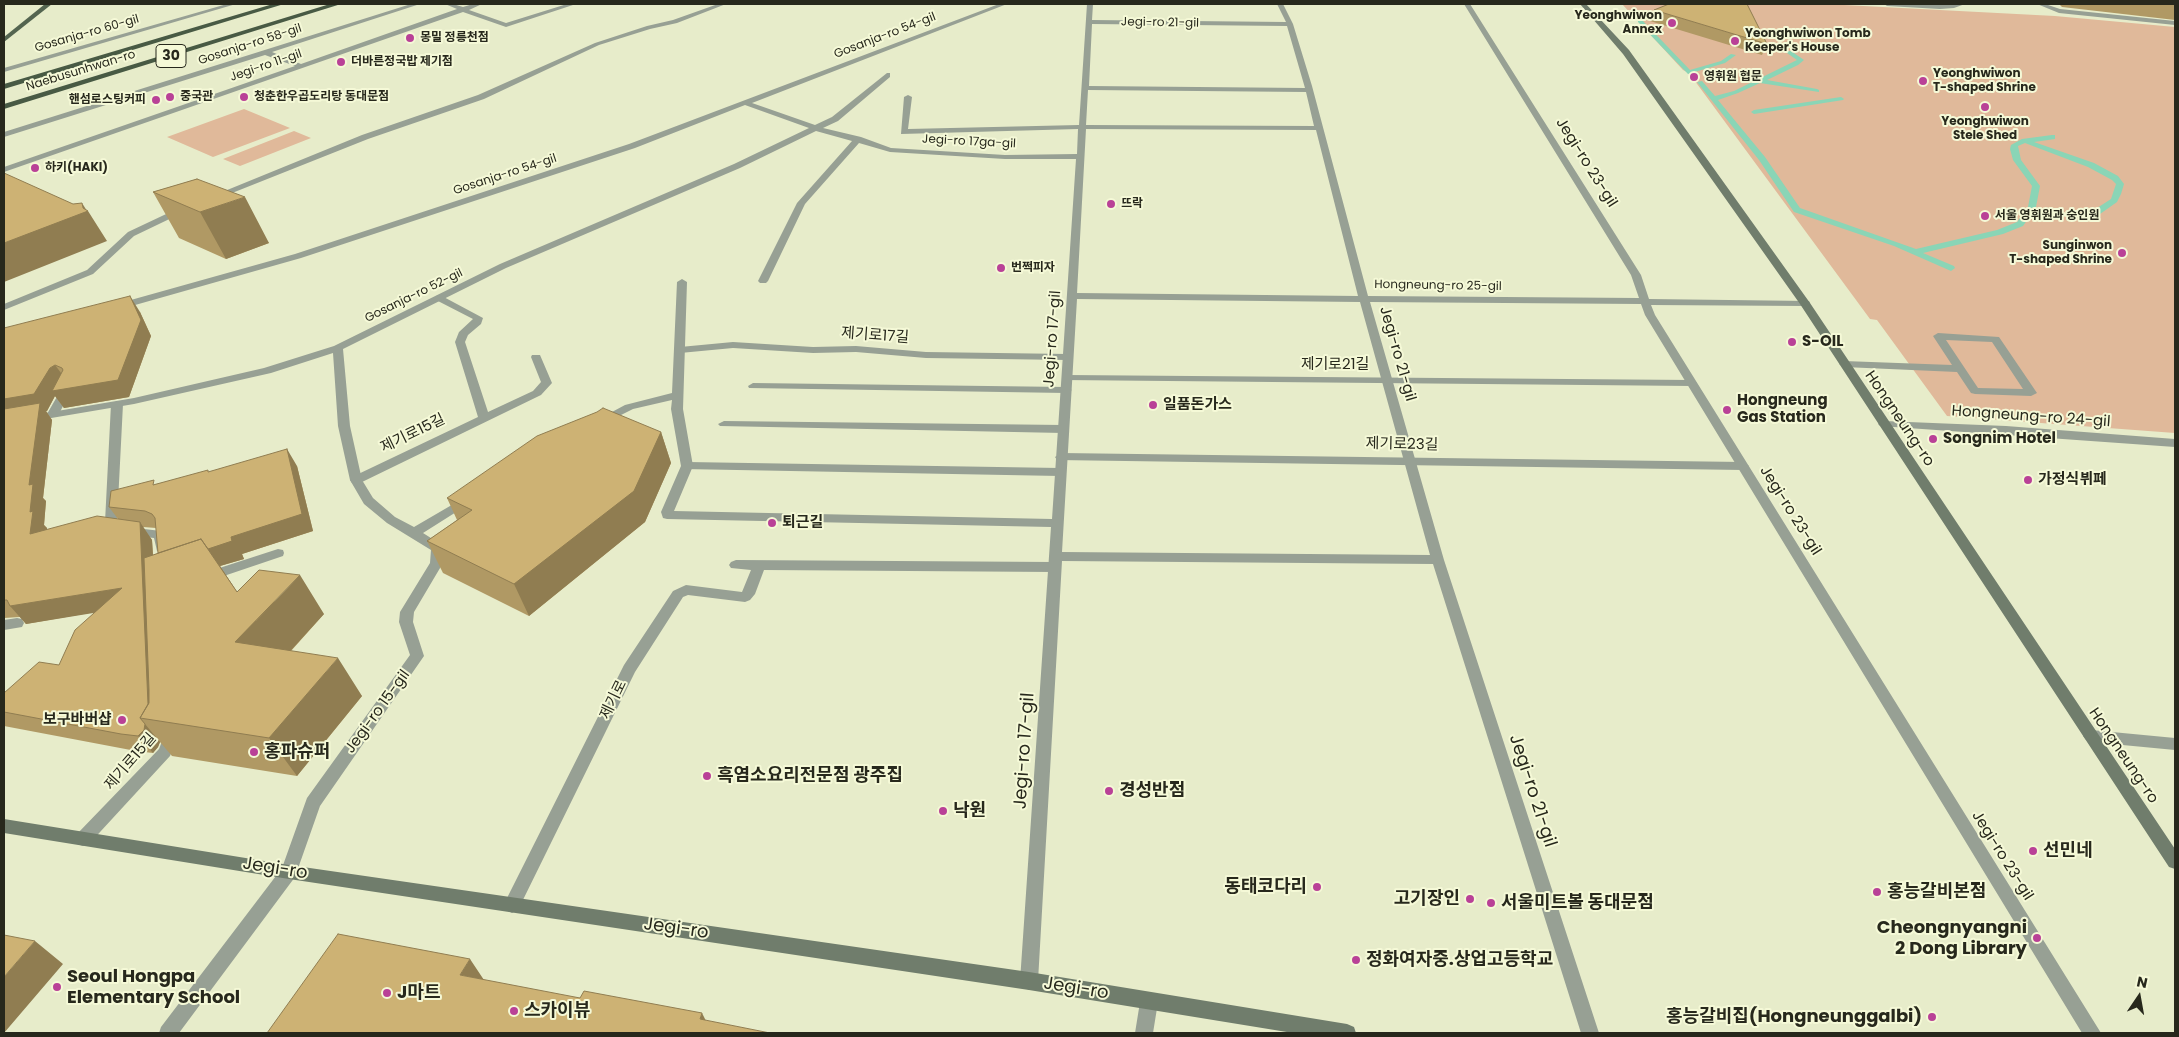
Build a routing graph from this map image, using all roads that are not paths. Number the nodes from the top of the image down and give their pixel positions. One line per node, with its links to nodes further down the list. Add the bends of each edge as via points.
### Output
1 (49, 4): 22 (main road)
2 (233, 4): 25 (street, Gosanja-ro 60-gil)
3 (280, 4): 27 (highway, Naebusunhwan-ro / 30)
4 (337, 4): 32 (highway, Naebusunhwan-ro / 30)
5 (417, 4): 23 (street, Gosanja-ro 58-gil)
6 (448, 4): 18 (street)
7 (479, 4): 18 (street, Jegi-ro 11-gil)
8 (573, 4): 18 (street, via 506,25)
9 (723, 4): 40 (street, via 675,22 597,44 481,97 365,137)
10 (1004, 4): 31 (street, Gosanja-ro 54-gil)
11 (1090, 4): 19 (street, Jegi-ro 17-gil)
12 (1280, 4): 21 (street, Jegi-ro 21-gil)
13 (1467, 4): 47 (street, Jegi-ro 23-gil, via 1636,275)
14 (1583, 4): 48 (main road, Hongneung-ro, via 1626,52)
15 (1887, 4): 16 (street)
16 (1962, 4)
17 (2040, 4): 20 (street, via 2060,11)
18 (464, 9): 24 (street, Jegi-ro 11-gil)
19 (1089, 22): 21 (street, Jegi-ro 21-gil); 28 (street, Jegi-ro 17-gil)
20 (2175, 23)
21 (1290, 24): 29 (street, Jegi-ro 21-gil)
22 (4, 40)
23 (264, 52): 24 (street); 36 (street, Gosanja-ro 58-gil)
24 (301, 66): 39 (street, Jegi-ro 11-gil)
25 (4, 70)
26 (887, 75): 34 (street, Gosanja-ro 52-gil, via 835,119)
27 (4, 88)
28 (1085, 88): 29 (street); 33 (street, Jegi-ro 17-gil)
29 (1309, 90): 35 (street, Jegi-ro 21-gil)
30 (908, 97): 33 (street, via 904,132)
31 (748, 104): 34 (street); 50 (street, Gosanja-ro 54-gil, via 632,146 298,256)
32 (4, 107)
33 (1082, 127): 35 (street); 38 (street, Jegi-ro 17-gil)
34 (816, 128): 37 (street, Jegi-ro 17ga-gil); 45 (street, Gosanja-ro 52-gil, via 737,166 504,266)
35 (1319, 128): 46 (street, Jegi-ro 21-gil)
36 (4, 135)
37 (858, 139): 38 (street, Jegi-ro 17ga-gil, via 890,150 1006,158); 43 (street, via 801,203)
38 (1080, 156): 44 (street, Jegi-ro 17-gil)
39 (4, 170)
40 (206, 200)
41 (189, 207): 49 (street, via 131,234 90,272)
42 (682, 282): 52 (street)
43 (763, 282)
44 (1072, 296): 46 (street, Hongneung-ro 25-gil); 54 (street, Jegi-ro 17-gil)
45 (440, 298): 51 (street, Gosanja-ro 52-gil); 65 (street, via 478,318 460,342)
46 (1364, 298): 47 (street, Hongneung-ro 25-gil); 57 (street, Jegi-ro 21-gil)
47 (1645, 300): 48 (street, Hongneung-ro 25-gil); 58 (street, Jegi-ro 23-gil, via 1650,315)
48 (1805, 303): 55 (main road, Hongneung-ro)
49 (4, 307)
50 (108, 310)
51 (338, 348): 63 (street, Gosanja-ro 52-gil, via 267,371); 77 (street, via 344,426)
52 (680, 350): 54 (street, 제기로17길, via 732,345 856,349 926,356); 62 (street)
53 (536, 357): 65 (street, 제기로15길, via 547,379 544,388)
54 (1068, 358): 59 (street, Jegi-ro 17-gil)
55 (1844, 364): 56 (street); 68 (main road, Hongneung-ro)
56 (1960, 369): 56 (street, via 1975,391 2031,393 1995,340 1938,336)
57 (1387, 380): 58 (street, 제기로21길); 59 (street, 제기로21길); 73 (street, Jegi-ro 21-gil)
58 (1692, 383): 75 (street, Jegi-ro 23-gil)
59 (1066, 384): 61 (street); 70 (street, Jegi-ro 17-gil)
60 (68, 386): 64 (street)
61 (753, 386)
62 (678, 395): 69 (street, via 629,407); 74 (street, via 677,409)
63 (117, 404): 64 (street, Gosanja-ro 52-gil); 83 (street, via 111,522 117,530 160,536)
64 (53, 414): 66 (street, Gosanja-ro 52-gil)
65 (484, 418): 77 (street, 제기로15길)
66 (4, 423)
67 (724, 424): 70 (street)
68 (1884, 424): 71 (street, Hongneung-ro 24-gil); 89 (main road, Hongneung-ro)
69 (591, 427)
70 (1063, 429): 72 (street, Jegi-ro 17-gil)
71 (2175, 442)
72 (1061, 457): 73 (street, 제기로23길); 76 (street, Jegi-ro 17-gil)
73 (1410, 462): 75 (street, 제기로23길); 82 (street, Jegi-ro 21-gil)
74 (687, 466): 76 (street); 79 (street, via 667,515)
75 (1743, 466): 102 (street, Jegi-ro 23-gil)
76 (1060, 472): 79 (street, Jegi-ro 17-gil)
77 (356, 480): 80 (street, Jegi-ro 15-gil, via 368,501)
78 (473, 498): 80 (street)
79 (1057, 523): 84 (street, Jegi-ro 17-gil)
80 (414, 533): 94 (street, Jegi-ro 15-gil, via 437,548 438,554 407,612 406,622 417,656 313,803)
81 (278, 553): 87 (street)
82 (1438, 560): 84 (street); 101 (street, Jegi-ro 21-gil)
83 (163, 562)
84 (1055, 562): 86 (street); 96 (street, Jegi-ro 17-gil)
85 (736, 564): 86 (street)
86 (759, 565): 95 (street, 제기로, via 745,597 686,590 678,594 629,669)
87 (198, 580)
88 (172, 719): 92 (street, 제기로15길, via 170,741 165,752)
89 (2091, 736): 90 (street); 93 (main road, Hongneung-ro)
90 (2175, 744)
91 (4, 826): 92 (main road, Jegi-ro)
92 (83, 839): 94 (main road, Jegi-ro)
93 (2175, 862)
94 (289, 872): 95 (main road, Jegi-ro); 98 (street, Jegi-ro 15-gil)
95 (512, 905): 96 (main road, Jegi-ro)
96 (1028, 981): 97 (main road, Jegi-ro)
97 (1149, 1002): 99 (street); 100 (main road, Jegi-ro)
98 (168, 1033)
99 (1144, 1033)
100 (1347, 1033)
101 (1590, 1033)
102 (2092, 1033)

